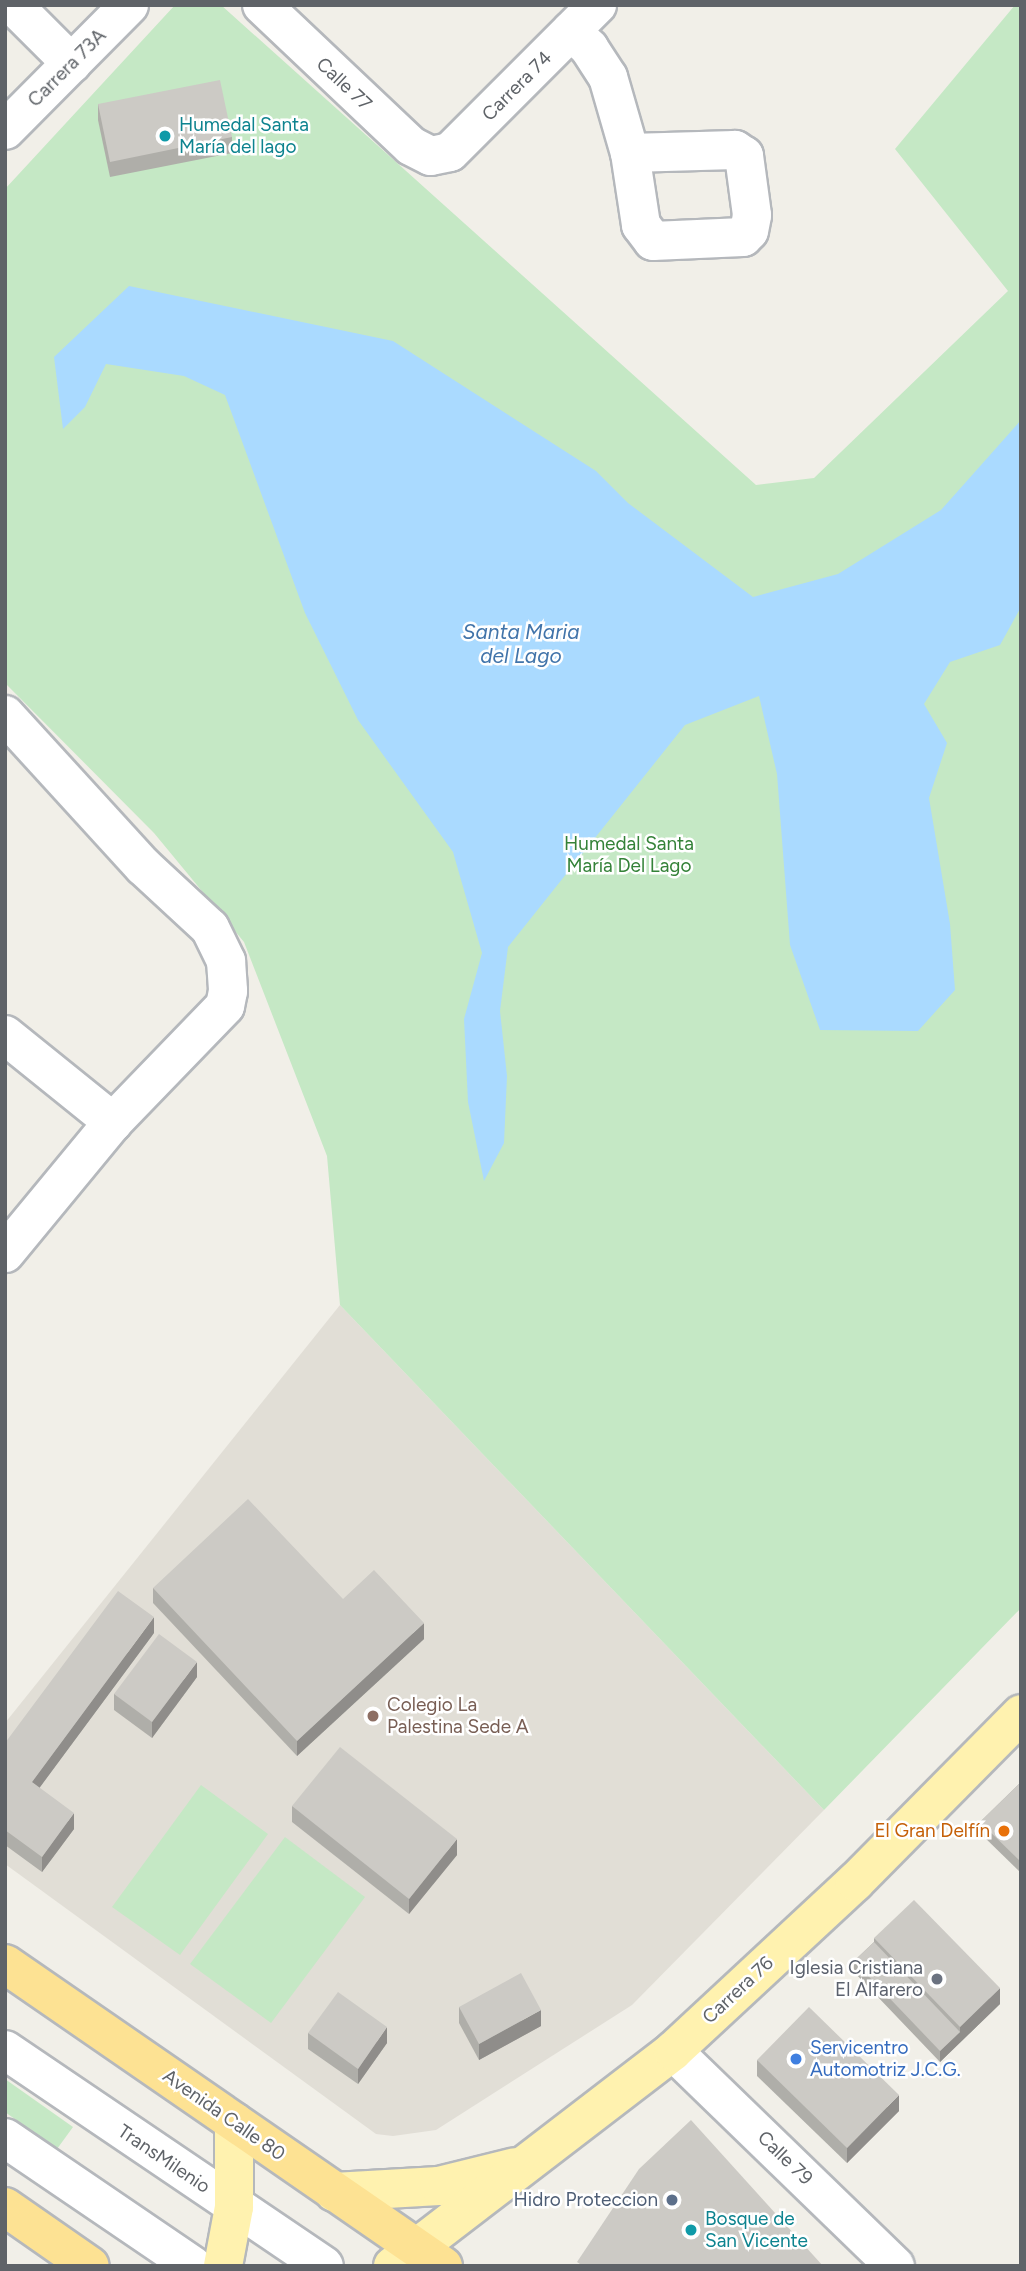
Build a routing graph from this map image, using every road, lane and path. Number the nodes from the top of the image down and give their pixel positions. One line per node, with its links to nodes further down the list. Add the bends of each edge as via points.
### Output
1 (13, 5): 5 (street)
2 (129, 5): 5 (street, Carrera 73A)
3 (262, 5): 8 (street, Calle 77, via 411,146)
4 (584, 18): 7 (street, via 589,48 608,77); 8 (street, Carrera 74, via 450,152)
5 (72, 64): 6 (street, Carrera 73A)
6 (5, 130)
7 (630, 153)
8 (431, 156)
9 (5, 715): 11 (street, via 144,866 210,928 226,961 225,1006)
10 (5, 1035): 11 (street)
11 (113, 1122): 12 (street)
12 (5, 1253)
13 (1021, 1714): 16 (main road, Carrera 76, via 855,1882)
14 (5, 1964): 17 (highway, Avenida Calle 80)
15 (5, 2050): 22 (street, TransMilenio)
16 (673, 2051): 19 (main road, Carrera 76); 29 (street, Calle 79)
17 (234, 2122): 20 (highway, Avenida Calle 80); 22 (main road)
18 (5, 2138): 26 (street)
19 (531, 2162): 20 (main road, Carrera 76, via 439,2186); 24 (main road, Carrera 76)
20 (334, 2192): 24 (highway, Avenida Calle 80)
21 (5, 2207): 23 (highway)
22 (233, 2207): 27 (main road); 28 (street, TransMilenio)
23 (60, 2255): 25 (highway)
24 (418, 2260)
25 (90, 2266)
26 (193, 2266)
27 (223, 2266)
28 (324, 2266)
29 (895, 2266)

